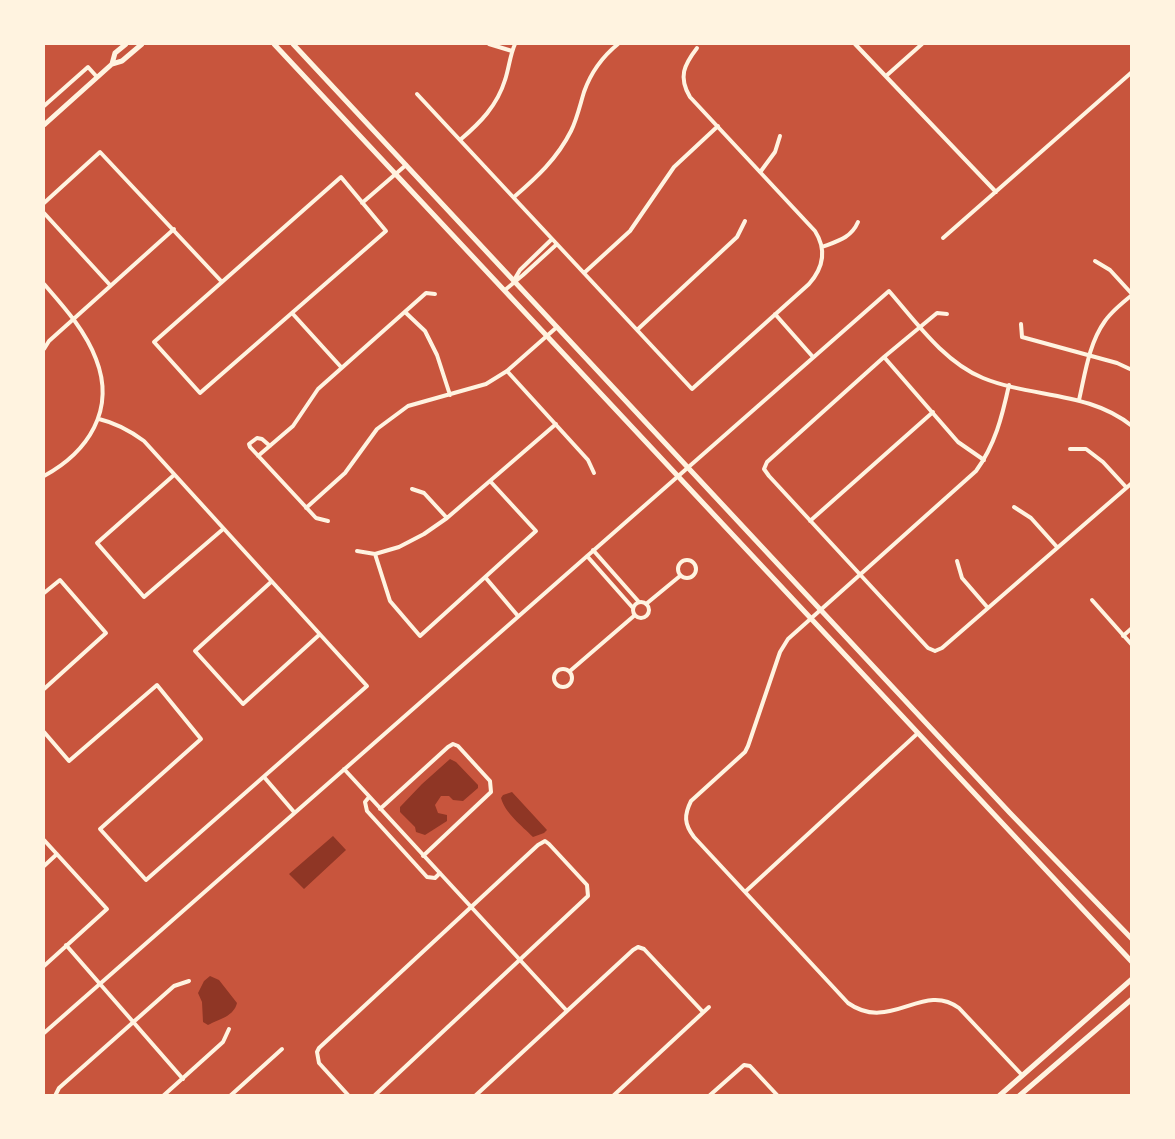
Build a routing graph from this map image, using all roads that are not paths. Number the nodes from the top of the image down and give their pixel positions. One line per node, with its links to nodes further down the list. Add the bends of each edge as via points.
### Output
1 (126, 44): 12 (main road, via 115,53)
2 (142, 44): 12 (main road, via 122,61)
3 (274, 44): 18 (main road)
4 (293, 44): 17 (main road)
5 (489, 44): 11 (street)
6 (515, 44): 11 (street)
7 (618, 44): 28 (street, via 594,71 571,131 547,167)
8 (855, 44): 14 (street)
9 (922, 44): 14 (street)
10 (697, 48): 21 (street, via 684,67 684,87)
11 (512, 51): 23 (street, via 500,95 480,123)
12 (112, 64): 15 (main road)
13 (1131, 72): 27 (street)
14 (886, 76): 27 (street)
15 (97, 77): 19 (street, via 88,68); 20 (main road)
16 (417, 94): 23 (street)
17 (340, 95): 18 (main road); 24 (main road)
18 (331, 104): 26 (main road)
19 (44, 106)
20 (44, 125)
21 (718, 126): 25 (street); 40 (street, via 674,167 630,231)
22 (780, 136): 25 (street, via 775,152)
23 (460, 140): 28 (street)
24 (406, 165): 26 (street); 41 (main road)
25 (761, 171): 38 (street, via 815,231)
26 (396, 174): 30 (street); 45 (main road)
27 (996, 192): 35 (street)
28 (514, 197): 36 (street)
29 (44, 203): 34 (street, via 100,152)
30 (362, 203): 42 (street, via 341,177); 49 (street, via 386,231)
31 (44, 213): 44 (street)
32 (746, 221): 56 (street, via 737,237)
33 (858, 222): 38 (street, via 847,237)
34 (174, 229): 42 (street); 44 (street)
35 (944, 238)
36 (552, 239): 37 (street); 41 (street)
37 (557, 244): 40 (street); 41 (street)
38 (822, 247): 50 (street, via 823,257 816,276)
39 (1095, 261): 47 (street, via 1110,270)
40 (584, 273): 56 (street)
41 (514, 281): 45 (street); 54 (main road)
42 (222, 282): 49 (street, via 154,342 200,393)
43 (44, 284): 52 (street)
44 (110, 285): 52 (street)
45 (505, 290): 57 (main road)
46 (435, 294): 48 (street, via 426,293)
47 (1131, 294): 59 (street, via 1106,319)
48 (405, 312): 62 (street); 66 (street, via 425,331)
49 (292, 313): 62 (street)
50 (775, 314): 56 (street, via 692,389); 60 (street)
51 (947, 315): 55 (street, via 937,313)
52 (74, 318): 58 (street); 69 (street, via 100,369)
53 (1022, 324): 59 (street, via 1022,337)
54 (557, 327): 57 (street); 76 (main road)
55 (921, 327): 60 (street, via 889,291); 61 (street); 65 (street, via 967,370)
56 (637, 330)
57 (547, 336): 64 (street); 80 (main road)
58 (44, 349)
59 (1090, 355): 63 (street); 67 (street)
60 (813, 357): 76 (street)
61 (884, 357): 68 (street); 89 (street, via 767,462 764,469)
62 (341, 367): 72 (street, via 318,389 293,426)
63 (1131, 370)
64 (507, 371): 66 (street, via 486,384); 70 (street)
65 (1009, 385): 67 (street); 75 (street, via 998,432)
66 (450, 395): 86 (street, via 408,406 377,429 345,473)
67 (1079, 400): 71 (street, via 1111,412)
68 (933, 412): 75 (street, via 958,442); 89 (street)
69 (99, 418): 78 (street, via 144,441); 79 (street, via 76,455)
70 (556, 424): 77 (street, via 588,460); 81 (street)
71 (1131, 426)
72 (270, 446): 74 (street); 74 (street, via 262,439 253,440 250,447)
73 (1070, 449): 83 (street, via 1086,449)
74 (258, 456): 86 (street)
75 (984, 460): 97 (street, via 958,489)
76 (688, 467): 80 (street); 106 (main road)
77 (594, 473)
78 (174, 475): 90 (street); 90 (street, via 97,543 144,597)
79 (44, 476)
80 (679, 476): 92 (street); 109 (main road)
81 (490, 481): 87 (street); 99 (street, via 536,531)
82 (1131, 483): 83 (street)
83 (1126, 487): 91 (street)
84 (412, 489): 87 (street, via 424,493)
85 (1014, 507): 91 (street, via 1031,518)
86 (306, 508): 88 (street, via 316,518)
87 (447, 518): 94 (street, via 399,547)
88 (328, 521)
89 (810, 521): 97 (street)
90 (222, 530): 100 (street)
91 (1057, 547): 107 (street)
92 (593, 550): 95 (street); 103 (street)
93 (357, 551): 94 (street)
94 (375, 554): 99 (street, via 390,601 420,636)
95 (587, 556): 105 (street); 110 (street)
96 (957, 561): 107 (street, via 962,578)
97 (859, 574): 106 (street); 107 (street, via 935,651)
98 (680, 576): 98 (street, via 693,576 694,563 681,562); 104 (street)
99 (485, 577): 110 (street)
100 (271, 582): 112 (street); 112 (street, via 195,651 243,704)
101 (44, 592): 116 (street, via 60,580 106,633)
102 (1092, 600): 113 (street)
103 (639, 602): 104 (street); 105 (street)
104 (646, 604): 108 (street, via 646,615)
105 (633, 608): 108 (street)
106 (820, 608): 109 (street); 117 (main road)
107 (988, 608)
108 (635, 615): 115 (street)
109 (813, 615): 119 (main road); 132 (street, via 783,646 745,752 691,801 686,811 687,828)
110 (518, 616): 120 (street)
111 (1131, 628): 113 (street)
112 (319, 635): 121 (street, via 367,686)
113 (1123, 636): 114 (street)
114 (1131, 645)
115 (570, 671): 115 (street, via 557,671 557,685 569,685 573,677)
116 (44, 689)
117 (928, 724): 119 (main road); 126 (main road)
118 (44, 732): 121 (street, via 69,761 157,685 201,739 100,829 146,880)
119 (918, 733): 129 (main road); 132 (street)
120 (344, 769): 122 (street); 124 (street)
121 (264, 777): 124 (street)
122 (369, 797): 123 (street); 131 (street, via 365,802 367,811 427,877 435,878)
123 (380, 809): 128 (street); 128 (street, via 448,747 458,746 490,781 491,792)
124 (294, 812): 141 (street)
125 (44, 840): 127 (street)
126 (1043, 847): 129 (main road); 134 (main road)
127 (57, 854): 130 (street); 135 (street, via 107,909)
128 (423, 855): 131 (street)
129 (1033, 856): 137 (main road)
130 (44, 866)
131 (440, 873): 133 (street)
132 (745, 892): 150 (street, via 857,1010 880,1014 931,1000 951,1002)
133 (471, 907): 136 (street); 136 (street, via 544,841 587,885 588,896); 156 (street, via 319,1048 317,1058)
134 (1131, 939)
135 (66, 945): 138 (street); 141 (street)
136 (520, 960): 144 (street); 157 (street)
137 (1131, 962)
138 (44, 966)
139 (1131, 979): 150 (main road)
140 (189, 981): 146 (street, via 174,986)
141 (100, 984): 146 (street); 148 (street)
142 (1131, 999): 152 (main road)
143 (709, 1007): 145 (street)
144 (567, 1011): 145 (street, via 638,947); 158 (street)
145 (704, 1012): 159 (street)
146 (133, 1021): 151 (street); 153 (street)
147 (229, 1029): 151 (street, via 223,1042)
148 (44, 1033)
149 (282, 1049): 155 (street)
150 (1022, 1075): 152 (main road); 162 (main road)
151 (183, 1079): 154 (street)
152 (1031, 1085): 163 (main road)
153 (55, 1095)
154 (163, 1095)
155 (230, 1095)
156 (349, 1095)
157 (374, 1095)
158 (475, 1095)
159 (613, 1095)
160 (709, 1095): 161 (street, via 744,1065 750,1066)
161 (778, 1095)
162 (999, 1095)
163 (1019, 1095)

